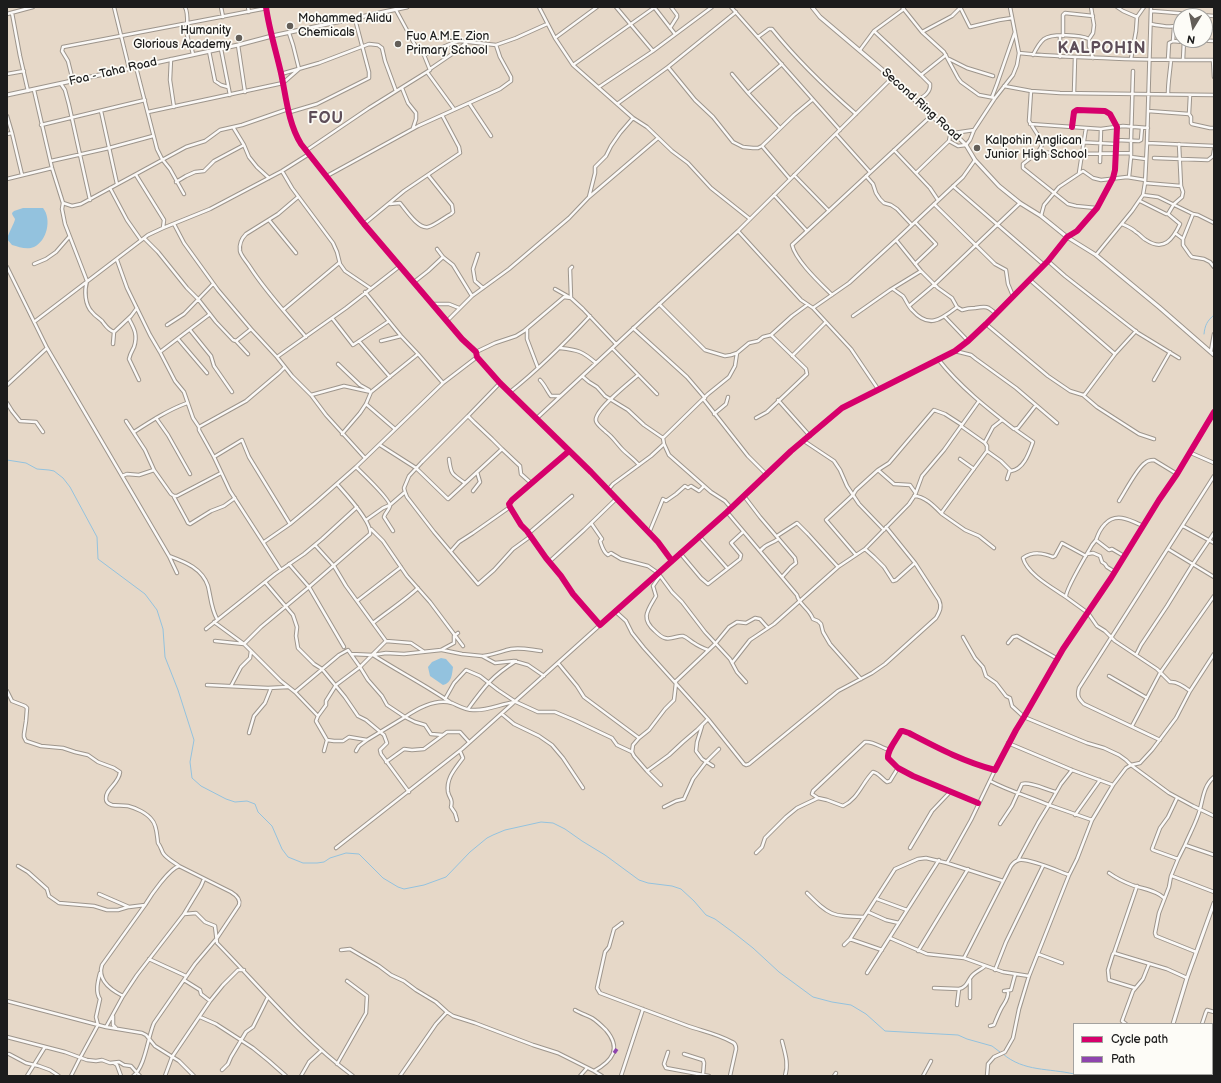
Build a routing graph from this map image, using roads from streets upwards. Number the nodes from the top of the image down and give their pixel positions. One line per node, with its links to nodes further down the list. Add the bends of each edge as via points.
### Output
1 (29, 7): 2 (street); 28 (street)
2 (33, 7)
3 (114, 7): 47 (street)
4 (185, 7): 36 (street)
5 (221, 7): 31 (street)
6 (248, 7): 26 (street)
7 (407, 7): 24 (street, Foa - Taha Road)
8 (540, 7): 37 (street)
9 (597, 7): 51 (street)
10 (616, 7): 38 (street)
11 (654, 7): 38 (street); 41 (street)
12 (671, 7): 41 (street, via 677,17)
13 (712, 7): 46 (street)
14 (731, 7): 27 (street)
15 (812, 7): 60 (street, Second Ring Road, via 820,17)
16 (961, 7): 34 (street, via 970,26); 43 (street, via 952,16)
17 (1010, 7): 34 (street)
18 (1091, 7): 32 (street)
19 (1117, 7): 33 (street)
20 (1144, 7): 33 (street)
21 (1151, 7): 25 (street)
22 (266, 8): 26 (street); 48 (street)
23 (903, 8): 42 (street); 43 (street)
24 (396, 10): 35 (street, Foa - Taha Road); 65 (street, via 415,45)
25 (1152, 11): 30 (street); 39 (street)
26 (249, 12): 31 (street)
27 (736, 12): 50 (street); 82 (street)
28 (12, 13): 29 (street); 86 (street)
29 (7, 14)
30 (1173, 14)
31 (223, 16): 36 (street)
32 (1093, 16): 49 (street, via 1065,13); 52 (street, via 1094,29)
33 (1137, 17): 72 (street)
34 (1012, 18): 44 (street)
35 (355, 19): 45 (street, Foa - Taha Road); 57 (street)
36 (186, 23): 47 (street); 64 (street)
37 (547, 24): 51 (street); 56 (street)
38 (630, 24): 62 (street); 80 (street)
39 (1151, 24): 40 (street); 74 (street)
40 (1173, 27)
41 (670, 28): 46 (street)
42 (874, 31): 60 (street); 92 (street)
43 (922, 32): 66 (street)
44 (1015, 32): 63 (street); 117 (street)
45 (289, 33): 48 (street, Foa - Taha Road); 84 (street)
46 (675, 34): 62 (street)
47 (121, 36): 83 (street); 96 (street, via 63,47)
48 (272, 36): 55 (street, Foa - Taha Road); 90 (street)
49 (1061, 36): 52 (street); 67 (street, via 1049,36 1044,39); 68 (street)
50 (758, 37): 79 (street); 130 (street, via 772,29 837,98)
51 (555, 38): 80 (street)
52 (1089, 39): 70 (street)
53 (1173, 41): 75 (street, via 1169,43)
54 (467, 42): 56 (street); 65 (street, via 455,42); 85 (street)
55 (238, 45): 59 (street, Foa - Taha Road); 107 (street)
56 (496, 45): 122 (street, via 511,81)
57 (363, 48): 84 (street); 105 (street, via 369,44 382,48); 127 (street, via 370,72 369,78 317,104)
58 (1183, 48): 77 (street)
59 (221, 49): 61 (street, Foa - Taha Road); 100 (street)
60 (860, 50): 95 (street, Second Ring Road)
61 (209, 51): 64 (street, Foa - Taha Road); 100 (street, via 214,81)
62 (653, 52): 101 (street)
63 (1019, 53): 67 (street); 99 (street, via 1013,75)
64 (193, 54): 73 (street, Foa - Taha Road)
65 (424, 55): 85 (street)
66 (946, 55): 71 (street); 92 (street)
67 (1033, 55): 68 (street)
68 (1060, 57): 69 (street)
69 (1075, 58): 70 (street); 109 (street)
70 (1093, 58): 72 (street)
71 (948, 59): 93 (street); 117 (street, via 958,78 965,85 979,95)
72 (1131, 59): 74 (street)
73 (170, 60): 81 (street, Foa - Taha Road); 124 (street)
74 (1150, 60): 75 (street); 111 (street)
75 (1168, 60): 76 (street)
76 (1171, 60): 77 (street); 112 (street)
77 (1183, 60): 78 (street)
78 (1214, 60): 94 (street)
79 (782, 64): 108 (street); 120 (street)
80 (573, 65): 101 (street)
81 (136, 67): 83 (street, Foa - Taha Road); 119 (street)
82 (668, 67): 123 (street); 170 (street, via 733,142 743,147)
83 (129, 68): 96 (street, Foa - Taha Road)
84 (299, 69): 90 (street); 98 (street)
85 (430, 70): 88 (street)
86 (24, 71): 89 (street); 104 (street)
87 (1133, 71): 110 (street)
88 (427, 72): 102 (street); 125 (street)
89 (7, 74)
90 (281, 74): 98 (street)
91 (732, 74): 108 (street)
92 (921, 75): 121 (street, via 930,84 930,89 925,96)
93 (993, 76)
94 (1214, 77)
95 (892, 78): 121 (street, Second Ring Road); 130 (street)
96 (72, 81): 97 (street, Foa - Taha Road)
97 (61, 84): 103 (street, Foa - Taha Road); 135 (street)
98 (283, 84): 107 (street); 127 (street)
99 (1004, 86): 106 (street); 118 (street)
100 (228, 87): 114 (street)
101 (599, 87): 123 (street)
102 (402, 88): 105 (street); 143 (street, via 408,103 416,113)
103 (34, 90): 104 (street, Foa - Taha Road); 138 (street)
104 (28, 91): 113 (street, Foa - Taha Road)
105 (396, 91): 173 (street)
106 (1031, 91): 109 (street); 137 (street)
107 (245, 92): 114 (street)
108 (748, 93): 144 (street)
109 (1074, 93): 110 (street)
110 (1133, 93): 111 (street); 142 (street)
111 (1149, 94): 112 (street); 128 (street)
112 (1168, 94): 115 (street)
113 (7, 95)
114 (230, 95): 124 (street)
115 (1190, 95): 116 (street); 131 (street)
116 (1214, 95)
117 (992, 97): 118 (street)
118 (995, 98): 151 (street)
119 (145, 100): 126 (street); 129 (street)
120 (812, 100): 144 (street); 150 (street)
121 (916, 101): 134 (street, Second Ring Road)
122 (469, 103): 125 (street); 157 (street)
123 (617, 104): 136 (street)
124 (174, 107): 129 (street)
125 (454, 109): 132 (street)
126 (101, 111): 135 (street); 172 (street)
127 (289, 111): 139 (street); 173 (street, via 297,137)
128 (1148, 111): 131 (street); 148 (street)
129 (148, 112): 156 (street)
130 (856, 114): 150 (street)
131 (1189, 114): 149 (street, via 1192,124)
132 (442, 115): 143 (street); 198 (street, via 461,152)
133 (7, 116): 152 (street)
134 (931, 116): 153 (street, Second Ring Road); 174 (street)
135 (71, 118): 138 (street); 182 (street)
136 (633, 118): 158 (street); 217 (street, via 595,167)
137 (1030, 124): 140 (street); 159 (street)
138 (42, 125): 189 (street)
139 (233, 127): 168 (street); 185 (street, via 220,130 205,141)
140 (1072, 127): 141 (street, via 1074,112 1077,110 1106,111); 145 (street)
141 (1117, 127): 142 (street); 146 (street); 160 (street)
142 (1131, 127): 147 (street); 162 (street)
143 (412, 128): 200 (street)
144 (780, 128): 170 (street)
145 (1086, 128): 146 (street); 163 (street)
146 (1101, 128): 164 (street)
147 (1142, 128): 148 (street); 162 (street, via 1141,140)
148 (1148, 128): 165 (street)
149 (1214, 128)
150 (840, 130): 155 (street)
151 (974, 130): 153 (street); 169 (street)
152 (12, 133): 154 (street); 196 (street)
153 (954, 133): 161 (street); 169 (street, Second Ring Road)
154 (7, 134)
155 (836, 134): 193 (street); 199 (street)
156 (153, 136): 172 (street); 185 (street)
157 (491, 136)
158 (658, 138): 217 (street); 232 (street, via 688,163 711,188)
159 (1041, 140): 163 (street); 176 (street)
160 (1116, 140): 162 (street); 166 (street)
161 (949, 141): 169 (street, via 958,146); 194 (street)
162 (1131, 141): 181 (street)
163 (1084, 142): 164 (street); 179 (street)
164 (1101, 143): 166 (street); 180 (street)
165 (1147, 143): 167 (street); 186 (street)
166 (1116, 144): 177 (street)
167 (1179, 144): 171 (street); 187 (street)
168 (244, 145): 203 (street, via 249,157); 208 (street, via 214,161 204,171 195,172)
169 (966, 145): 188 (street, Second Ring Road)
170 (762, 146): 206 (street)
171 (1214, 146)
172 (109, 148): 182 (street); 209 (street)
173 (306, 150): 178 (street)
174 (894, 150): 193 (street); 194 (street)
175 (1214, 150): 187 (street, via 1213,156 1208,160)
176 (1038, 152): 179 (street); 213 (street, via 1023,164 1023,168)
177 (1116, 153): 180 (street); 181 (street); 204 (street)
178 (309, 154): 192 (street); 200 (street)
179 (1083, 154): 180 (street); 195 (street)
180 (1101, 154): 190 (street)
181 (1131, 154): 183 (street)
182 (79, 155): 189 (street); 219 (street)
183 (1131, 158): 186 (street); 202 (street)
184 (1154, 158): 187 (street)
185 (162, 159): 197 (street); 208 (street, via 170,168)
186 (1146, 159): 207 (street)
187 (1180, 159): 211 (street)
188 (975, 160): 210 (street); 223 (street, Second Ring Road, via 999,186)
189 (51, 161): 191 (street)
190 (1100, 162)
191 (52, 168): 196 (street); 222 (street)
192 (282, 171): 203 (street); 218 (street)
193 (870, 172): 201 (street)
194 (916, 173): 220 (street)
195 (1079, 174): 204 (street, via 1084,171 1101,180); 213 (street, via 1061,185)
196 (22, 175): 205 (street)
197 (136, 175): 209 (street); 241 (street, via 164,220)
198 (428, 175): 224 (street); 224 (street, via 452,205 451,214 425,227 414,220 400,203)
199 (794, 175): 206 (street); 228 (street)
200 (327, 176): 237 (street)
201 (866, 176): 228 (street); 239 (street, via 880,199 896,209)
202 (1129, 177): 204 (street); 207 (street)
203 (269, 178): 236 (street, via 210,209)
204 (1113, 178): 227 (street)
205 (7, 179)
206 (790, 179): 215 (street)
207 (1145, 181): 211 (street); 216 (street)
208 (176, 182): 214 (street)
209 (117, 184): 212 (street)
210 (953, 186): 220 (street); 240 (street)
211 (1181, 186): 226 (street, via 1182,197)
212 (110, 188): 219 (street); 249 (street, via 126,220)
213 (1054, 193): 227 (street, via 1070,205); 231 (street, via 1044,205)
214 (184, 194)
215 (774, 195): 232 (street); 243 (street)
216 (1143, 195): 221 (street); 226 (street, via 1155,196)
217 (589, 197): 274 (street, via 570,218)
218 (298, 198): 233 (street); 259 (street, via 333,243)
219 (90, 200): 222 (street, via 75,206)
220 (938, 200): 225 (street)
221 (1140, 201): 229 (street); 238 (street)
222 (63, 203): 245 (street, via 63,215)
223 (1020, 203): 231 (street, Second Ring Road); 240 (street)
224 (390, 204): 237 (street)
225 (934, 204): 234 (street); 251 (street)
226 (1174, 204): 229 (street); 230 (street)
227 (1097, 208): 246 (street, via 1077,231)
228 (829, 211): 243 (street)
229 (1168, 214): 244 (street, via 1180,224)
230 (1193, 214): 235 (street); 248 (street)
231 (1041, 216): 246 (street, Second Ring Road)
232 (750, 219): 242 (street)
233 (269, 220): 253 (street); 291 (street, via 242,238 240,253)
234 (915, 222): 239 (street); 261 (street, via 936,244)
235 (1214, 223)
236 (174, 224): 241 (street); 271 (street)
237 (364, 224): 263 (street)
238 (1122, 224): 244 (street, via 1154,245 1170,240); 255 (street)
239 (912, 225): 250 (street)
240 (998, 225): 251 (street); 262 (street)
241 (163, 228): 247 (street)
242 (738, 231): 284 (street); 285 (street)
243 (807, 231): 278 (street, via 793,243 792,247 808,270)
244 (1175, 234): 248 (street)
245 (69, 237): 260 (street, via 56,252); 269 (street)
246 (1068, 237): 255 (street, Second Ring Road); 258 (street)
247 (144, 238): 249 (street); 282 (street)
248 (1183, 238): 264 (street, via 1183,245 1192,257 1204,259)
249 (141, 240): 257 (street)
250 (896, 240): 261 (street); 278 (street)
251 (976, 246): 272 (street); 280 (street, via 995,264 1006,270)
252 (437, 249): 256 (street)
253 (296, 253)
254 (478, 254): 274 (street, via 474,269 475,281)
255 (1096, 255): 326 (street, Second Ring Road)
256 (443, 257): 270 (street); 279 (street, via 453,265)
257 (117, 260): 269 (street); 288 (street)
258 (1048, 261): 262 (street); 309 (street)
259 (340, 263): 273 (street, via 345,270); 291 (street)
260 (34, 264)
261 (916, 264): 267 (street)
262 (1044, 265): 268 (street)
263 (400, 266): 270 (street); 273 (street)
264 (1214, 266)
265 (7, 267): 301 (street)
266 (572, 267): 281 (street)
267 (921, 271): 272 (street); 276 (street)
268 (1030, 280): 280 (street); 333 (street)
269 (87, 281): 301 (street); 310 (street, via 86,300 91,311 108,330)
270 (414, 282): 283 (street)
271 (213, 284): 282 (street); 306 (street)
272 (934, 284): 286 (street); 287 (street, via 952,298)
273 (370, 288): 277 (street)
274 (483, 288): 279 (street)
275 (555, 289): 281 (street)
276 (892, 289): 286 (street, via 903,297); 295 (street)
277 (366, 292): 298 (street); 299 (street)
278 (832, 295): 290 (street)
279 (472, 296): 289 (street)
280 (1013, 297): 293 (street)
281 (571, 298): 294 (street); 307 (street, via 564,297)
282 (198, 299): 292 (street); 304 (street, via 184,314)
283 (432, 304): 289 (street, via 449,304); 300 (street)
284 (659, 304): 305 (street); 330 (street, via 705,350 726,356)
285 (807, 305): 290 (street); 312 (street)
286 (909, 306): 296 (street, via 924,320 934,322)
287 (957, 307): 293 (street, via 962,310 981,306 991,309); 296 (street)
288 (137, 308): 297 (street); 327 (street)
289 (459, 308): 300 (street)
290 (813, 308): 302 (street)
291 (282, 310): 314 (street)
292 (210, 314): 308 (street); 316 (street)
293 (996, 314): 303 (street)
294 (590, 316): 321 (street); 323 (street)
295 (853, 316)
296 (945, 317): 319 (street)
297 (129, 318): 310 (street); 348 (street, via 136,332 129,359)
298 (332, 318): 314 (street); 317 (street, via 352,345)
299 (389, 321): 313 (street); 317 (street)
300 (447, 321): 328 (street)
301 (34, 322): 322 (street)
302 (826, 323): 336 (street); 354 (street, via 851,349)
303 (986, 324): 319 (street); 360 (street, via 1048,376 1070,392)
304 (167, 325)
305 (633, 328): 321 (street); 364 (street, via 688,377)
306 (251, 329): 316 (street); 337 (street)
307 (527, 329): 328 (street, via 521,334); 343 (street)
308 (190, 330): 315 (street); 355 (street, via 211,356 214,366)
309 (1136, 331): 329 (street); 333 (street)
310 (114, 332): 320 (street)
311 (1214, 334): 326 (street)
312 (771, 335): 330 (street, via 749,343); 336 (street)
313 (401, 336): 318 (street); 332 (street)
314 (306, 337): 337 (street)
315 (178, 339): 327 (street); 344 (street)
316 (236, 341): 331 (street)
317 (360, 341): 347 (street)
318 (381, 341)
319 (968, 341): 325 (street)
320 (113, 344)
321 (616, 344): 324 (street)
322 (47, 348): 353 (street); 415 (street)
323 (560, 348): 340 (street, via 575,349); 343 (street)
324 (612, 348): 340 (street); 345 (street)
325 (955, 351): 339 (street); 370 (street, via 976,358)
326 (1211, 351): 334 (street, Second Ring Road)
327 (160, 352): 368 (street, via 175,381 184,392)
328 (476, 352): 335 (street)
329 (1170, 352): 338 (street); 350 (street)
330 (737, 353): 364 (street, via 732,374)
331 (248, 354)
332 (418, 354): 347 (street); 351 (street)
333 (1115, 354): 360 (street)
334 (1214, 355)
335 (477, 356): 351 (street); 352 (street)
336 (792, 356): 365 (street, via 807,374)
337 (277, 357): 342 (street)
338 (1179, 358)
339 (938, 359): 354 (street); 366 (street, via 950,375)
340 (596, 363): 346 (street)
341 (338, 364): 356 (street, via 360,385)
342 (284, 367): 359 (street); 381 (street, via 246,401)
343 (538, 368): 357 (street)
344 (207, 373)
345 (638, 375): 358 (street); 363 (street)
346 (582, 376): 361 (street); 363 (street)
347 (390, 377): 356 (street)
348 (139, 380)
349 (540, 380): 361 (street, via 552,396)
350 (1154, 380)
351 (443, 383): 382 (street)
352 (500, 383): 357 (street); 373 (street)
353 (7, 385)
354 (878, 389): 387 (street, via 842,408)
355 (232, 392)
356 (372, 392): 359 (street, via 344,386); 369 (street)
357 (510, 392): 375 (street)
358 (657, 394)
359 (311, 395): 386 (street)
360 (1083, 395): 389 (street, via 1138,434)
361 (560, 396): 375 (street)
362 (728, 397): 372 (street, via 726,404)
363 (610, 399): 388 (street); 403 (street, via 596,416 596,422)
364 (704, 399): 372 (street); 388 (street)
365 (778, 400): 376 (street, via 767,412); 387 (street)
366 (979, 401): 377 (street); 380 (street)
367 (7, 403): 384 (street, via 20,421 36,422)
368 (187, 403): 374 (street); 381 (street)
369 (366, 404): 382 (street); 386 (street)
370 (1036, 405): 379 (street); 383 (street)
371 (1214, 412): 397 (street)
372 (714, 414): 414 (street)
373 (468, 416): 394 (street); 405 (street)
374 (156, 418): 385 (street); 412 (street)
375 (537, 418): 395 (street)
376 (756, 418)
377 (1002, 420): 383 (street); 391 (street, via 993,427)
378 (126, 421): 385 (street)
379 (1057, 423)
380 (962, 426): 391 (street); 408 (street, via 934,410 889,463); 425 (street, via 922,476)
381 (199, 427): 398 (street)
382 (395, 429): 393 (street)
383 (1016, 430): 409 (street, via 1032,442 1020,467)
384 (44, 432)
385 (134, 432): 407 (street)
386 (342, 434): 399 (street)
387 (810, 436): 390 (street)
388 (663, 438): 392 (street)
389 (1154, 439)
390 (804, 441): 414 (street); 426 (street, via 834,462)
391 (985, 443): 396 (street, via 988,446)
392 (664, 444): 403 (street); 421 (street, via 669,455)
393 (380, 445): 399 (street); 405 (street)
394 (502, 449): 411 (street); 419 (street, via 515,460 520,466 521,474)
395 (569, 451): 419 (street); 422 (street)
396 (987, 451): 406 (street); 409 (street)
397 (1190, 452): 402 (street); 413 (street)
398 (214, 458): 410 (street); 442 (street, via 242,440 249,457)
399 (365, 458): 404 (street)
400 (449, 459): 418 (street, via 450,471)
401 (960, 459): 406 (street)
402 (1214, 462)
403 (638, 465): 422 (street)
404 (356, 467): 420 (street); 434 (street)
405 (416, 468): 418 (street, via 448,499); 424 (street, via 406,482)
406 (974, 468): 439 (street)
407 (154, 470): 415 (street, via 139,475); 427 (street)
408 (878, 470): 425 (street, via 894,484 910,485); 426 (street)
409 (1010, 470): 417 (street)
410 (221, 472): 427 (street); 431 (street)
411 (477, 472): 418 (street); 423 (street, via 480,482)
412 (190, 474)
413 (1177, 474): 433 (street, via 1152,459 1140,468); 443 (street)
414 (767, 475): 429 (street)
415 (122, 476): 468 (street)
416 (1214, 476): 444 (street)
417 (1007, 479)
418 (465, 483)
419 (531, 483): 436 (street, via 512,500)
420 (337, 484): 435 (street); 442 (street)
421 (704, 486): 437 (street); 450 (street, via 699,491 691,486 685,486 666,501 663,499)
422 (608, 490): 432 (street)
423 (473, 491)
424 (405, 492): 434 (street); 463 (street)
425 (916, 492): 430 (street)
426 (853, 494): 447 (street); 466 (street, via 826,521)
427 (174, 496): 431 (street, via 190,524)
428 (572, 496): 452 (street)
429 (744, 496): 437 (street); 454 (street)
430 (914, 496): 439 (street, via 931,504); 445 (street)
431 (235, 498): 457 (street)
432 (616, 498): 441 (street); 450 (street)
433 (1119, 501)
434 (390, 505): 440 (street); 448 (street, via 384,517)
435 (357, 507): 440 (street); 459 (street)
436 (510, 507): 452 (street); 463 (street, via 459,542)
437 (731, 508): 438 (street)
438 (727, 512): 449 (street); 453 (street)
439 (942, 514): 460 (street)
440 (366, 520): 446 (street)
441 (591, 523): 471 (street); 482 (street, via 602,539 600,541 606,554 644,565)
442 (290, 524): 457 (street)
443 (1142, 526): 455 (street, via 1121,518 1112,518 1100,529); 469 (street)
444 (1183, 526): 456 (street); 462 (street)
445 (886, 527): 447 (street); 472 (street)
446 (371, 529): 475 (street, via 368,536); 476 (street)
447 (884, 530): 461 (street)
448 (394, 531)
449 (743, 532): 464 (street); 478 (street, via 731,543 741,555 740,559)
450 (649, 533): 470 (street)
451 (1214, 533): 456 (street)
452 (530, 535): 463 (street, via 478,584); 471 (street)
453 (699, 536): 465 (street); 478 (street)
454 (777, 537): 464 (street); 477 (street, via 797,524); 483 (street, via 796,560)
455 (1096, 540): 467 (street); 469 (street, via 1109,550 1112,549)
456 (1210, 540): 458 (street); 474 (street)
457 (263, 542): 479 (street)
458 (1214, 543)
459 (315, 545): 473 (street); 475 (street)
460 (994, 548)
461 (865, 549): 466 (street); 472 (street, via 893,581)
462 (1168, 549): 474 (street); 506 (street)
463 (451, 551)
464 (760, 551): 483 (street)
465 (680, 553): 470 (street); 478 (street, via 707,584)
466 (856, 555): 477 (street)
467 (1086, 555): 480 (street, via 1093,553 1100,556 1102,562); 491 (street, via 1069,585); 491 (street, via 1062,543 1053,557 1034,553 1024,558 1030,571)
468 (169, 556): 481 (street); 497 (street, via 193,566 204,578)
469 (1124, 556): 480 (street)
470 (672, 561): 482 (street)
471 (549, 562): 500 (street)
472 (915, 563): 533 (street, via 939,600 941,609 933,622 885,664)
473 (289, 564): 479 (street); 486 (street)
474 (1193, 564): 484 (street); 522 (street)
475 (334, 566): 486 (street); 492 (street)
476 (401, 567): 487 (street); 492 (street)
477 (838, 567): 489 (street)
478 (727, 568)
479 (281, 570): 485 (street)
480 (1115, 572): 496 (street)
481 (177, 573)
482 (659, 575): 495 (street); 511 (street); 516 (street, via 653,586 656,596 648,612 647,624 662,637 684,636)
483 (782, 577): 488 (street)
484 (1214, 577)
485 (266, 582): 494 (street); 497 (street)
486 (309, 587): 494 (street); 513 (street)
487 (418, 588): 499 (street); 504 (street)
488 (797, 595): 489 (street); 493 (street)
489 (804, 596): 493 (street)
490 (1214, 596): 530 (street)
491 (1066, 597): 496 (street)
492 (357, 601): 499 (street)
493 (798, 601): 501 (street); 533 (street, via 810,612 813,619 821,624 830,644)
494 (286, 606): 510 (street); 529 (street, via 293,615 297,627 298,648)
495 (615, 611): 500 (street); 536 (street)
496 (1088, 613): 506 (street, via 1097,626); 524 (street)
497 (217, 619): 498 (street)
498 (214, 622): 502 (street); 510 (street)
499 (373, 623): 508 (street)
500 (600, 625): 526 (street)
501 (768, 628): 511 (street, via 760,619 755,618 746,623 736,622); 527 (street, via 750,640)
502 (206, 629)
503 (458, 633): 504 (street)
504 (454, 636): 512 (street); 515 (street, via 454,643)
505 (963, 637): 553 (street, via 986,676 996,683)
506 (1111, 637): 522 (street); 556 (street, via 1077,694 1084,704)
507 (215, 641): 510 (street)
508 (386, 641): 517 (street, via 411,643); 520 (street)
509 (1008, 643): 524 (street, via 1013,636 1017,636)
510 (244, 644): 514 (street)
511 (715, 644): 516 (street); 527 (street)
512 (463, 646)
513 (344, 647)
514 (251, 650): 539 (street, via 250,658 241,667); 540 (street)
515 (441, 650): 517 (street); 523 (street)
516 (708, 650): 536 (street)
517 (423, 651): 520 (street)
518 (541, 651): 523 (street, via 511,649)
519 (351, 654): 520 (street); 528 (street); 529 (street, via 348,650)
520 (373, 654): 528 (street); 546 (street)
521 (1214, 654): 543 (street)
522 (1136, 655): 530 (street)
523 (482, 656): 525 (street, via 495,663)
524 (1058, 659): 553 (street)
525 (516, 661): 531 (street, via 528,665); 534 (street)
526 (558, 663): 531 (street); 560 (street, via 584,697)
527 (732, 663): 535 (street)
528 (360, 667): 538 (street); 552 (street, via 387,705)
529 (322, 669): 538 (street); 544 (street)
530 (1160, 673): 543 (street, via 1170,682); 545 (street)
531 (544, 676): 548 (street)
532 (1108, 676): 545 (street)
533 (861, 679): 554 (street, via 838,691 746,765)
534 (488, 682): 546 (street, via 466,670 454,683); 548 (street); 549 (street)
535 (746, 682)
536 (676, 683): 554 (street); 560 (street, via 674,700)
537 (207, 685): 539 (street)
538 (336, 685): 551 (street); 557 (street, via 358,716)
539 (231, 686): 541 (street)
540 (288, 687): 541 (street); 544 (street)
541 (271, 688): 558 (street, via 254,716)
542 (7, 691): 611 (street, via 12,701 25,706 28,710 24,734 26,741 88,755 120,772 116,783 106,793 108,803 136,809 153,820 162,852)
543 (1190, 691): 563 (street, via 1176,718)
544 (295, 692): 551 (street)
545 (1147, 698): 556 (street)
546 (445, 699): 547 (street)
547 (450, 702): 549 (street); 552 (street, via 435,702)
548 (516, 702): 549 (street, via 504,703 489,709); 550 (street); 571 (street, via 538,712 556,712 612,738 617,745)
549 (468, 709)
550 (502, 714): 564 (street); 585 (street, via 514,724 552,745)
551 (318, 716): 561 (street, via 316,720)
552 (405, 717): 557 (street); 559 (street, via 425,725 431,734)
553 (1024, 718): 565 (street); 574 (street, via 1104,748 1119,755)
554 (708, 719): 555 (street)
555 (703, 725): 573 (street, via 696,751); 579 (street)
556 (1132, 726): 563 (street)
557 (381, 732): 562 (street); 572 (street, via 387,743 380,750)
558 (249, 733)
559 (443, 735): 564 (street, via 447,732 460,732); 572 (street, via 424,748 404,749)
560 (639, 738): 571 (street, via 633,745)
561 (327, 740): 562 (street, via 343,741 349,737); 568 (street)
562 (367, 740): 569 (street)
563 (1160, 740): 574 (street, via 1140,763)
564 (469, 742): 570 (street)
565 (1008, 743): 577 (street); 578 (street)
566 (719, 749): 573 (street)
567 (890, 750): 576 (street, via 887,756); 577 (street, via 903,731 954,756); 590 (street, via 866,742 813,791 812,794)
568 (324, 751)
569 (356, 751)
570 (460, 751): 586 (street); 598 (street, via 463,758 449,778 448,792)
571 (632, 752): 579 (street)
572 (386, 762): 586 (street)
573 (706, 762): 575 (street); 594 (street, via 693,779 684,799)
574 (1131, 765): 584 (street); 591 (street)
575 (713, 766)
576 (898, 768): 587 (street); 590 (street, via 887,782 873,772 856,796 843,806)
577 (995, 770): 582 (street)
578 (1072, 770): 581 (street); 589 (street)
579 (646, 771): 583 (street)
580 (1214, 777): 595 (street, via 1204,794)
581 (1100, 780): 584 (street); 596 (street)
582 (990, 781): 588 (street); 592 (street)
583 (661, 785)
584 (1113, 786): 599 (street)
585 (583, 788)
586 (409, 792): 602 (street)
587 (950, 792): 592 (street); 603 (street, via 932,811)
588 (1017, 792): 589 (street, via 1024,782); 593 (street); 600 (street, via 1012,806)
589 (1056, 792): 593 (street)
590 (818, 798): 604 (street, via 797,808 786,817 764,838 762,847)
591 (1177, 798): 595 (street); 606 (street, via 1160,828 1152,849)
592 (978, 804): 609 (street)
593 (1049, 806): 596 (street); 608 (street)
594 (664, 807)
595 (1200, 809): 597 (street); 601 (street)
596 (1075, 815): 599 (street)
597 (1214, 816)
598 (457, 820)
599 (1092, 820): 615 (street)
600 (1000, 824)
601 (1185, 845): 605 (street); 606 (street)
602 (336, 848)
603 (910, 848)
604 (756, 853)
605 (1214, 855)
606 (1178, 859): 616 (street)
607 (939, 860): 609 (street); 623 (street, via 918,859 895,869); 628 (street)
608 (1018, 860): 612 (street); 618 (street, via 1010,866)
609 (947, 863): 613 (street)
610 (18, 866): 627 (street, via 47,889 49,896 59,902 107,910)
611 (179, 866): 617 (street); 626 (street, via 173,869)
612 (1043, 866): 615 (street); 650 (street)
613 (968, 869): 618 (street); 640 (street)
614 (1109, 873): 619 (street)
615 (1069, 875): 643 (street)
616 (1172, 876): 620 (street); 624 (street)
617 (204, 879): 630 (street); 634 (street, via 231,892 240,900 239,906)
618 (1003, 881): 644 (street)
619 (1137, 886): 624 (street, via 1160,894); 642 (street)
620 (1214, 892)
621 (807, 893): 631 (street, via 824,910 832,914)
622 (99, 894): 627 (street)
623 (876, 898): 628 (street); 629 (street)
624 (1164, 898): 641 (street, via 1156,925 1156,936)
625 (1214, 903): 641 (street)
626 (145, 905): 627 (street); 651 (street)
627 (129, 907)
628 (907, 910): 633 (street)
629 (868, 912): 631 (street); 633 (street)
630 (184, 914): 634 (street, via 196,913 205,922 215,926); 645 (street)
631 (864, 917): 636 (street)
632 (622, 923): 671 (street, via 614,929 605,952 597,988 600,993)
633 (899, 923): 635 (street)
634 (217, 938): 649 (street, via 217,943); 654 (street)
635 (890, 938): 639 (street); 640 (street)
636 (850, 939): 637 (street); 639 (street)
637 (844, 945)
638 (341, 950): 673 (street, via 350,949 404,981)
639 (882, 950): 652 (street)
640 (918, 951): 644 (street, via 931,956)
641 (1197, 952): 657 (street)
642 (1114, 953): 647 (street); 661 (street, via 1108,970 1109,980)
643 (1038, 954): 646 (street); 655 (street)
644 (964, 958): 648 (street)
645 (149, 959): 654 (street); 665 (street)
646 (1062, 963)
647 (1149, 964): 657 (street); 661 (street, via 1143,979)
648 (985, 966): 650 (street); 656 (street)
649 (244, 970): 666 (street); 669 (street, via 238,970)
650 (995, 970): 653 (street)
651 (100, 971): 665 (street, via 110,989); 680 (street, via 100,999 96,1017)
652 (867, 973)
653 (1015, 975): 655 (street); 664 (street, via 1011,990)
654 (186, 976): 658 (street)
655 (1029, 976): 723 (street, via 1013,1038 1005,1052 994,1057 988,1064)
656 (970, 977): 662 (street, via 966,986); 667 (street)
657 (1187, 978): 678 (street)
658 (184, 980): 669 (street, via 200,990); 685 (street, via 154,1023)
659 (347, 981): 697 (street, via 367,996 366,1013)
660 (934, 988): 662 (street)
661 (1135, 988): 677 (street, via 1122,1021)
662 (960, 989): 670 (street)
663 (1004, 991): 664 (street)
664 (1008, 991): 681 (street, via 1009,995 994,1026)
665 (123, 996): 675 (street)
666 (268, 997): 686 (street, via 253,1027); 689 (street)
667 (970, 998)
668 (7, 1001): 680 (street)
669 (210, 1001): 676 (street)
670 (957, 1005)
671 (644, 1009): 718 (street); 720 (street, via 734,1042 736,1049)
672 (575, 1010): 701 (street, via 597,1022 607,1031 615,1046 610,1060)
673 (447, 1012): 699 (street, via 558,1053); 715 (street)
674 (1214, 1012): 679 (street, via 1207,1010)
675 (112, 1015): 682 (street); 683 (street)
676 (200, 1017): 686 (street, via 216,1024); 693 (street)
677 (1125, 1023)
678 (1173, 1023)
679 (1202, 1023)
680 (98, 1025): 682 (street); 694 (street)
681 (990, 1026)
682 (106, 1027): 683 (street)
683 (116, 1028): 685 (street, via 142,1033)
684 (7, 1037): 688 (street)
685 (149, 1039): 693 (street); 702 (street)
686 (240, 1041): 700 (street); 712 (street, via 253,1048)
687 (782, 1041): 721 (street, via 788,1069)
688 (44, 1047): 694 (street); 698 (street)
689 (321, 1051): 697 (street); 713 (street, via 309,1062)
690 (668, 1052): 703 (street, via 664,1064 666,1068)
691 (9, 1054): 698 (street)
692 (684, 1054): 703 (street, via 703,1060)
693 (172, 1057): 710 (street); 711 (street)
694 (80, 1058): 696 (street); 706 (street)
695 (931, 1061): 722 (street)
696 (114, 1062): 702 (street, via 131,1066); 707 (street)
697 (337, 1064): 714 (street)
698 (34, 1065): 704 (street); 705 (street, via 50,1070)
699 (587, 1068): 701 (street); 716 (street)
700 (222, 1070)
701 (594, 1071): 717 (street)
702 (137, 1073): 708 (street); 709 (street)
703 (703, 1075): 719 (street)
704 (27, 1076)
705 (58, 1076)
706 (71, 1076)
707 (121, 1076)
708 (133, 1076)
709 (140, 1076)
710 (165, 1076)
711 (194, 1076)
712 (286, 1076)
713 (301, 1076)
714 (353, 1076)
715 (400, 1076)
716 (580, 1076)
717 (602, 1076)
718 (621, 1076)
719 (709, 1076)
720 (730, 1076)
721 (785, 1076)
722 (923, 1076)
723 (987, 1076)

